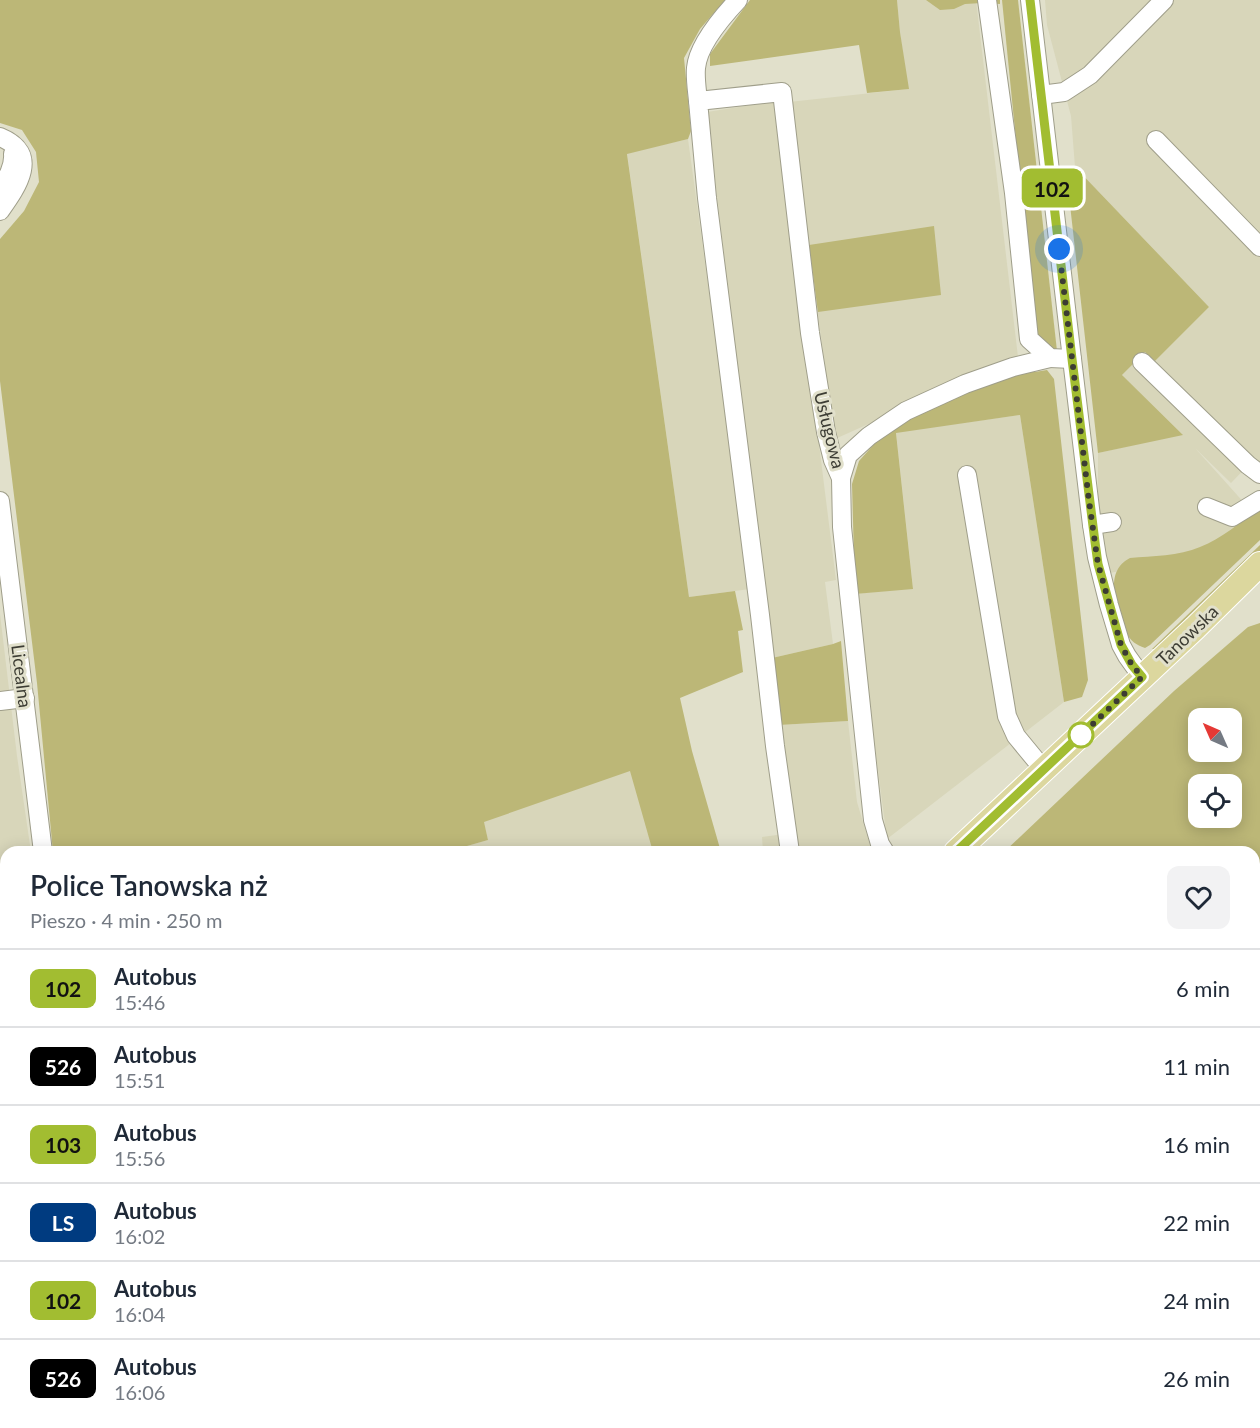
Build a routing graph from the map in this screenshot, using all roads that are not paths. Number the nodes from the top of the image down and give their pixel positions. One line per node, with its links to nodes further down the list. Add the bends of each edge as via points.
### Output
1 (738, 0): 6 (street, via 701,50 696,66)
2 (987, 0): 12 (street, via 1014,193 1029,339)
3 (1030, 0): 5 (street)
4 (1164, 0): 5 (street, via 1090,75 1064,92)
5 (1041, 94): 13 (street)
6 (698, 101): 17 (street, Usługowa, via 782,92 810,333 826,432); 29 (street, via 708,210)
7 (2, 138): 9 (street, via 13,161); 10 (street, via 19,152 23,163 19,182)
8 (1156, 140): 11 (street)
9 (0, 189)
10 (0, 211)
11 (1260, 247)
12 (1050, 358): 13 (street); 17 (street, via 964,384 906,411 848,455)
13 (1072, 359): 22 (street)
14 (1143, 362): 15 (street)
15 (1260, 474)
16 (967, 475): 27 (street, via 1007,716 1016,736)
17 (841, 478): 30 (street, Usługowa, via 842,527 873,820)
18 (1260, 500): 20 (street, via 1232,518)
19 (0, 501): 25 (street, Licealna)
20 (1207, 507)
21 (1112, 522): 22 (street)
22 (1092, 525): 24 (street, via 1098,564 1121,645)
23 (1260, 564): 24 (main road, Tanowska)
24 (1142, 677): 27 (main road, Tanowska)
25 (25, 698): 26 (street); 28 (street, Licealna)
26 (0, 701)
27 (1044, 770): 31 (main road, Tanowska)
28 (43, 846)
29 (789, 846)
30 (881, 846)
31 (962, 846)

